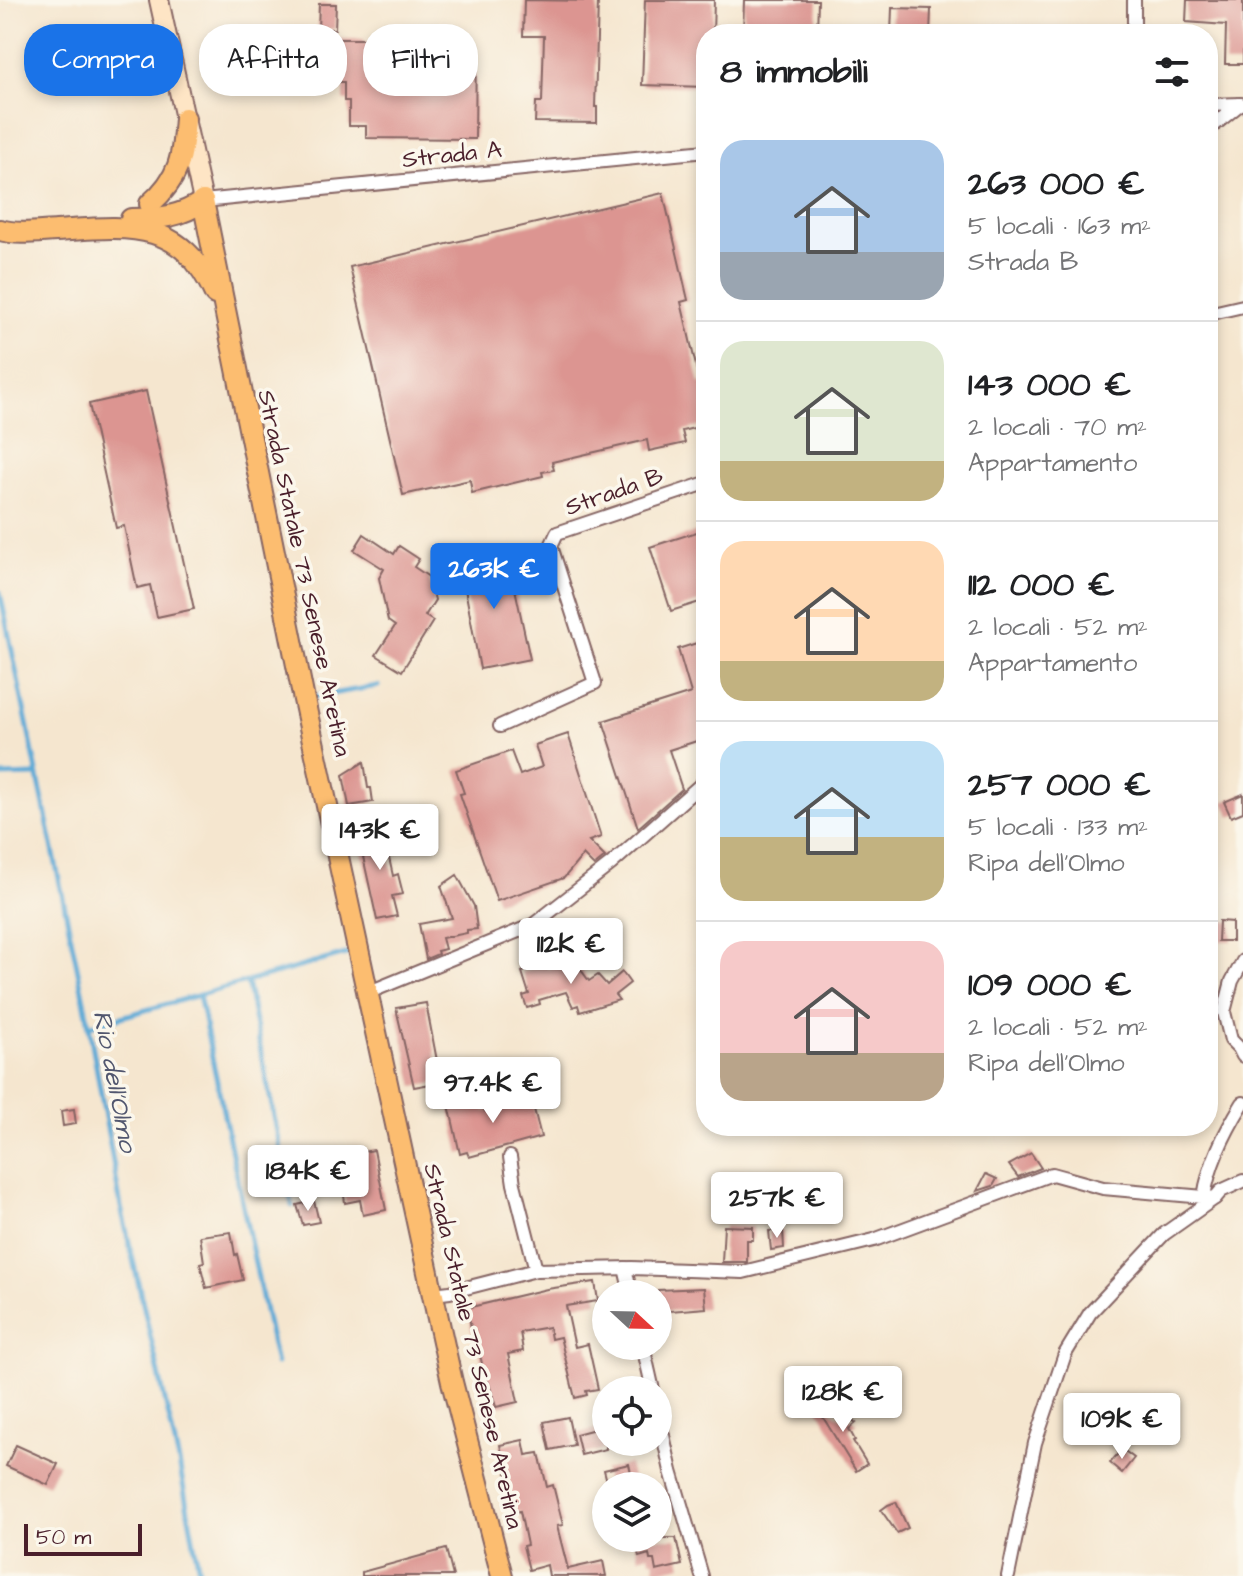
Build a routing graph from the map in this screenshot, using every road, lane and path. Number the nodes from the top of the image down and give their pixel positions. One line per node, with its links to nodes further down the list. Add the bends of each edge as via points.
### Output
1 (159, 0): 6 (main road, Strada Statale 73 Senese Aretina)
2 (1134, 0): 3 (street)
3 (1134, 24)
4 (1242, 104): 5 (street); 7 (street)
5 (1218, 105)
6 (185, 118): 9 (main road, Strada Statale 73 Senese Aretina); 10 (main road, via 176,172)
7 (1218, 122)
8 (696, 152): 9 (street, Strada A)
9 (203, 201): 10 (main road, via 171,197); 11 (main road, via 173,216); 16 (main road, Strada Statale 73 Senese Aretina)
10 (150, 204): 11 (main road)
11 (118, 219): 12 (main road)
12 (71, 230): 13 (main road); 16 (main road, via 133,228 173,240 205,273)
13 (4, 235)
14 (1243, 306): 15 (street)
15 (1218, 312)
16 (233, 347): 21 (main road, Strada Statale 73 Senese Aretina, via 314,708)
17 (696, 486): 18 (street, Strada B, via 557,533 551,546 595,683)
18 (500, 726)
19 (696, 789): 21 (street, via 533,925)
20 (1243, 961): 22 (street, via 1224,1012 1231,1040)
21 (367, 993): 30 (main road, Strada Statale 73 Senese Aretina)
22 (1243, 1056)
23 (1243, 1103): 26 (street, via 1222,1138 1206,1184)
24 (510, 1157): 28 (street)
25 (1243, 1181): 26 (street)
26 (1209, 1198): 27 (street, via 1103,1188 1052,1174 874,1240 743,1272); 34 (street, via 1164,1234 1090,1313 1065,1354 1035,1443)
27 (625, 1268): 28 (street); 29 (street)
28 (536, 1270): 30 (street)
29 (628, 1280)
30 (433, 1294): 32 (main road, Strada Statale 73 Senese Aretina)
31 (668, 1456): 33 (street)
32 (502, 1576)
33 (702, 1576)
34 (1008, 1576)

